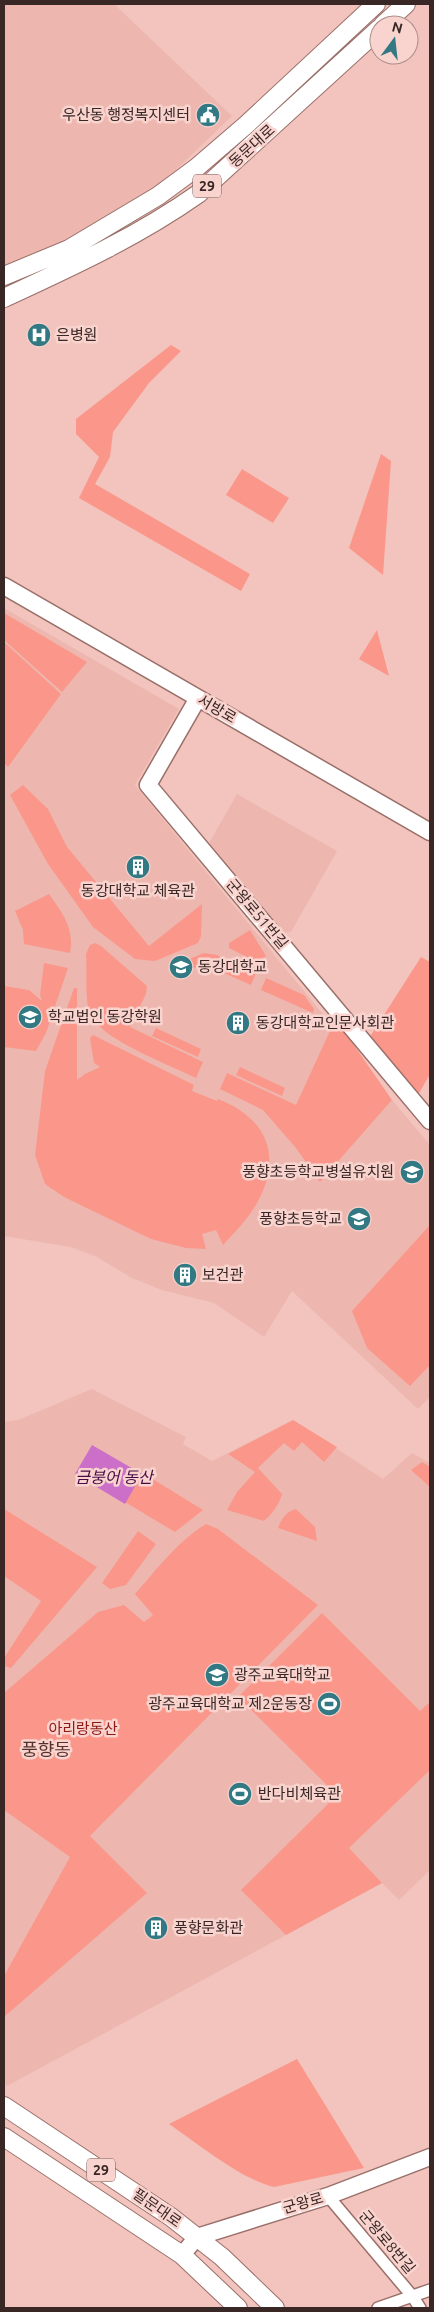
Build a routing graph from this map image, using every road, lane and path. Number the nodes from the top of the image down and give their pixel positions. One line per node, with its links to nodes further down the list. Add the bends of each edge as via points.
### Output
1 (376, 4): 5 (main road, 동문대로 / 29, via 246,125 158,196 69,249)
2 (406, 4): 3 (main road)
3 (394, 15)
4 (369, 38): 6 (main road, 동문대로 / 29, via 198,194 166,217 101,253)
5 (4, 276)
6 (4, 298)
7 (4, 586): 8 (main road, 서방로)
8 (198, 698): 9 (main road, 서방로); 10 (main road, 군왕로51번길, via 148,785)
9 (430, 832)
10 (430, 1121)
11 (4, 2106): 15 (main road, 필문대로 / 29, via 152,2203)
12 (4, 2137): 16 (main road, 필문대로 / 29)
13 (430, 2157): 14 (main road, 군왕로)
14 (328, 2196): 15 (main road, 군왕로); 18 (street, 군왕로8번길)
15 (196, 2237): 16 (main road); 20 (main road, 필문대로 / 29)
16 (182, 2255): 19 (main road, 필문대로 / 29)
17 (430, 2290): 18 (street)
18 (413, 2297): 21 (street); 22 (street, 군왕로8번길)
19 (238, 2308)
20 (275, 2308)
21 (378, 2308)
22 (420, 2308)

